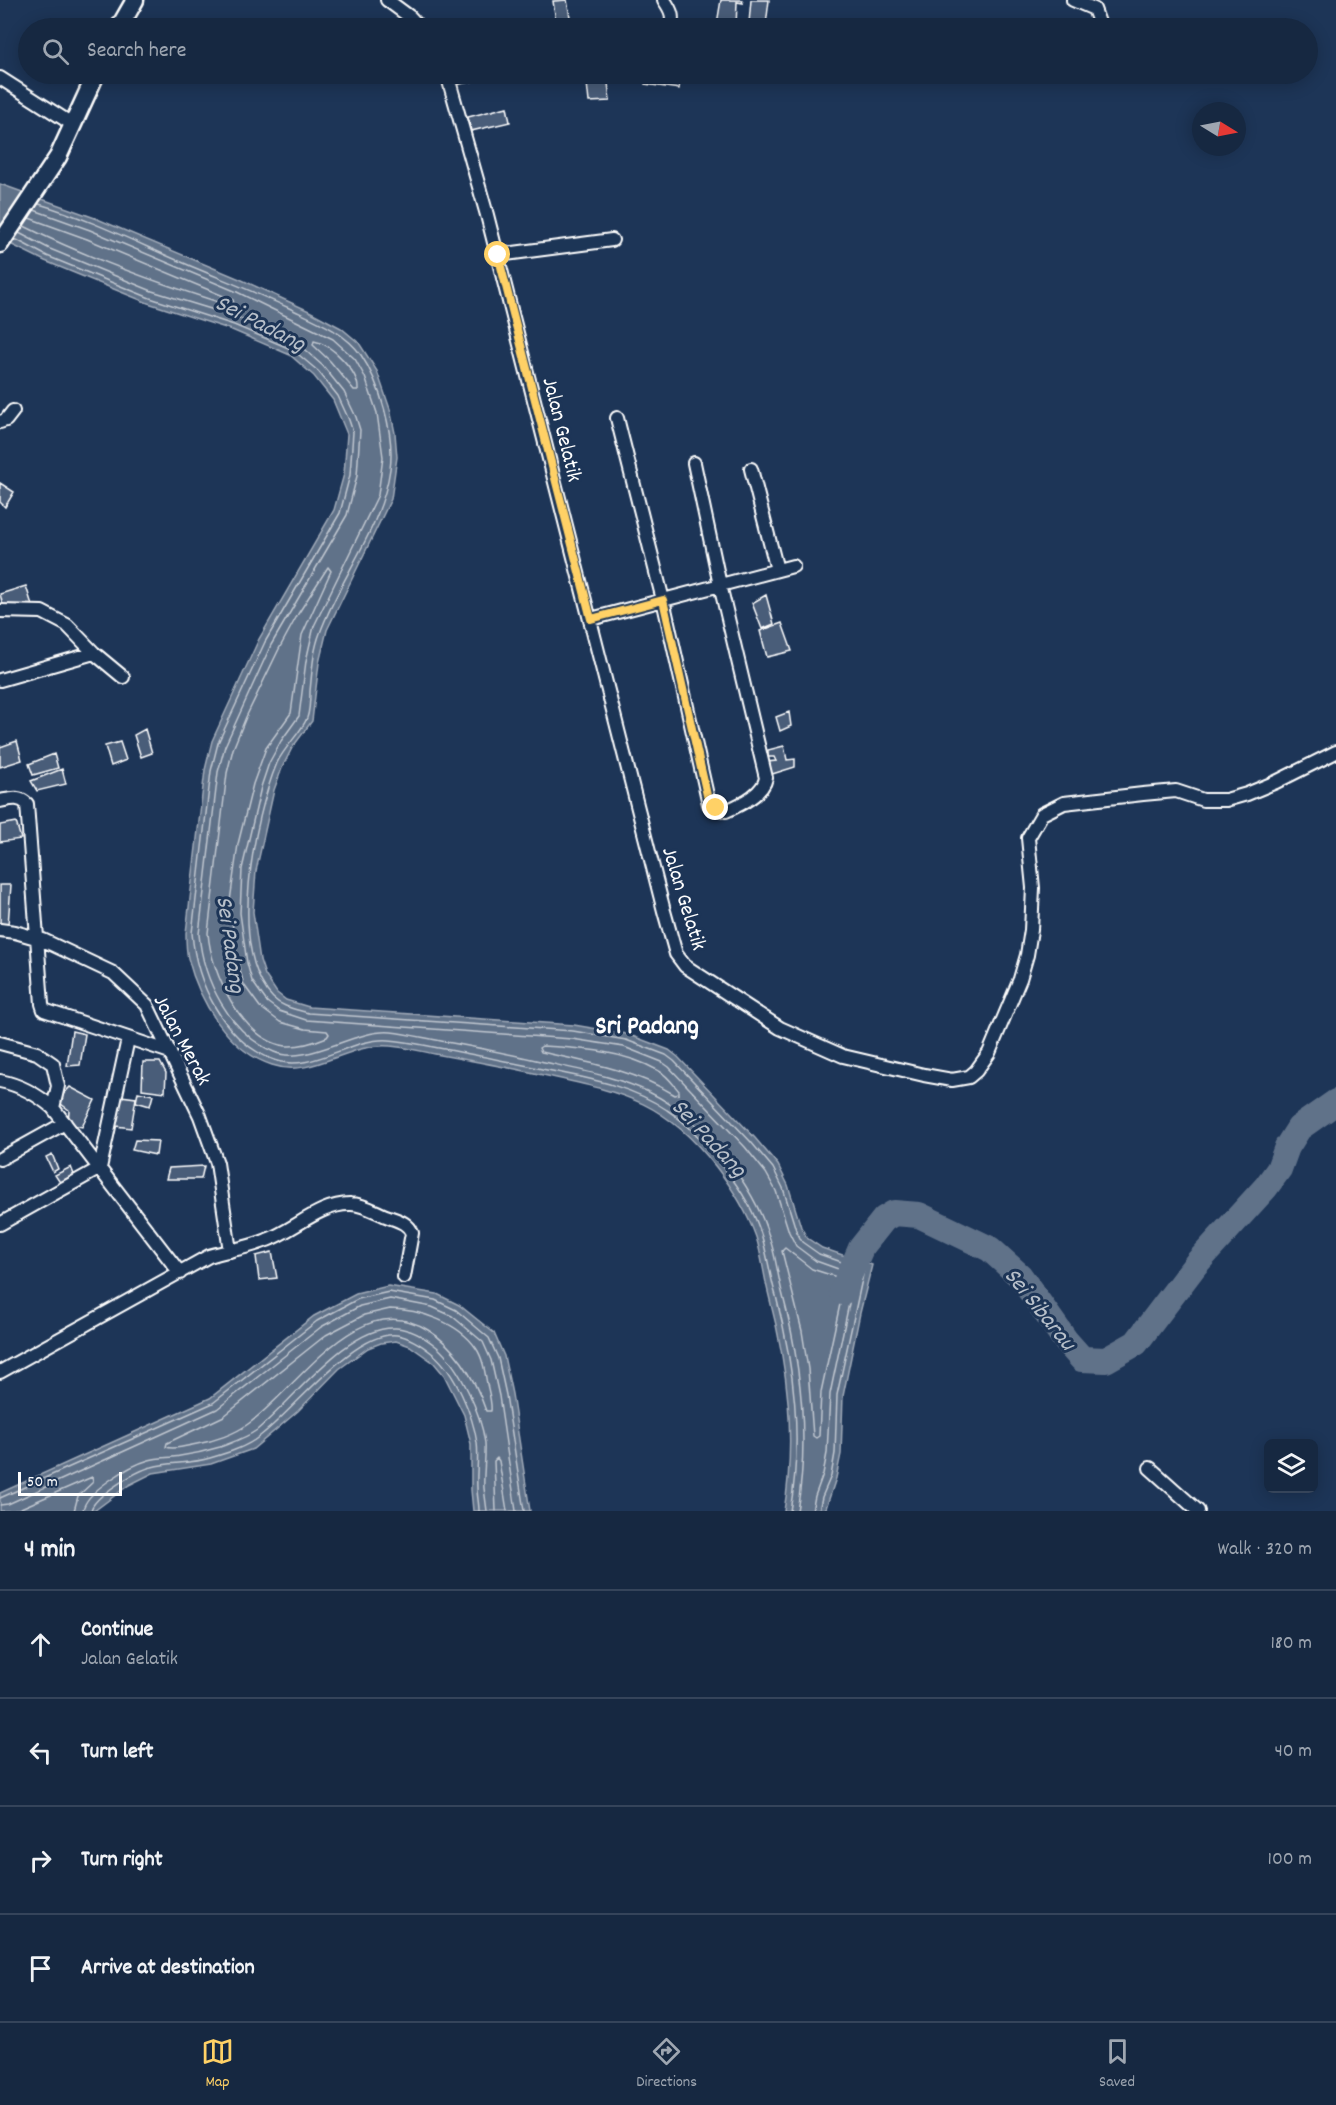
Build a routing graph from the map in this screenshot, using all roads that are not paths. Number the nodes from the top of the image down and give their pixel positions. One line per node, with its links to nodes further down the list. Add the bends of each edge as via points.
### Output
1 (135, 0): 5 (main road)
2 (387, 0): 6 (street)
3 (664, 0): 7 (street)
4 (1073, 0): 8 (street, via 1094,9)
5 (125, 18)
6 (411, 18)
7 (672, 18)
8 (1097, 18)
9 (0, 78): 12 (street)
10 (91, 84): 12 (main road)
11 (450, 84): 15 (street, Jalan Gelatik)
12 (72, 124): 14 (main road, via 58,157)
13 (612, 240): 15 (street)
14 (0, 244)
15 (498, 255): 26 (street, Jalan Gelatik)
16 (13, 411): 18 (street)
17 (617, 417): 24 (street)
18 (0, 422)
19 (694, 463): 23 (street)
20 (751, 469): 22 (street)
21 (793, 566): 22 (street)
22 (777, 570): 23 (street)
23 (720, 585): 24 (street); 24 (street, via 766,778 754,794 726,811 709,804)
24 (663, 600): 26 (street)
25 (0, 611): 27 (street, via 42,612 67,625)
26 (591, 619): 30 (street, Jalan Gelatik, via 664,911 680,960 705,981 780,1028 843,1056 952,1080 969,1077 989,1053 1020,979 1031,930 1033,888 1028,838 1042,814 1064,803 1176,791 1203,800 1226,800 1276,782)
27 (94, 653): 28 (street); 29 (street)
28 (123, 677)
29 (0, 680)
30 (1336, 752)
31 (0, 801): 33 (street, via 14,798 27,804)
32 (0, 930): 33 (street, Jalan Merak)
33 (35, 937): 34 (street, via 44,1010); 36 (street, Jalan Merak, via 113,973 147,1005)
34 (128, 1038): 36 (street); 41 (street)
35 (0, 1043): 38 (street, via 37,1053 53,1064 58,1086)
36 (170, 1052): 43 (street, Jalan Merak, via 217,1163)
37 (4, 1085): 38 (street, via 39,1096)
38 (53, 1108): 39 (street)
39 (65, 1123): 40 (street); 41 (street)
40 (0, 1159)
41 (100, 1168): 42 (street); 44 (street)
42 (0, 1224)
43 (230, 1251): 44 (street, via 209,1256); 45 (street, via 270,1239 325,1210 351,1204 410,1227)
44 (180, 1273): 46 (street)
45 (404, 1277)
46 (0, 1372)
47 (1149, 1468): 48 (street)
48 (1198, 1511)

